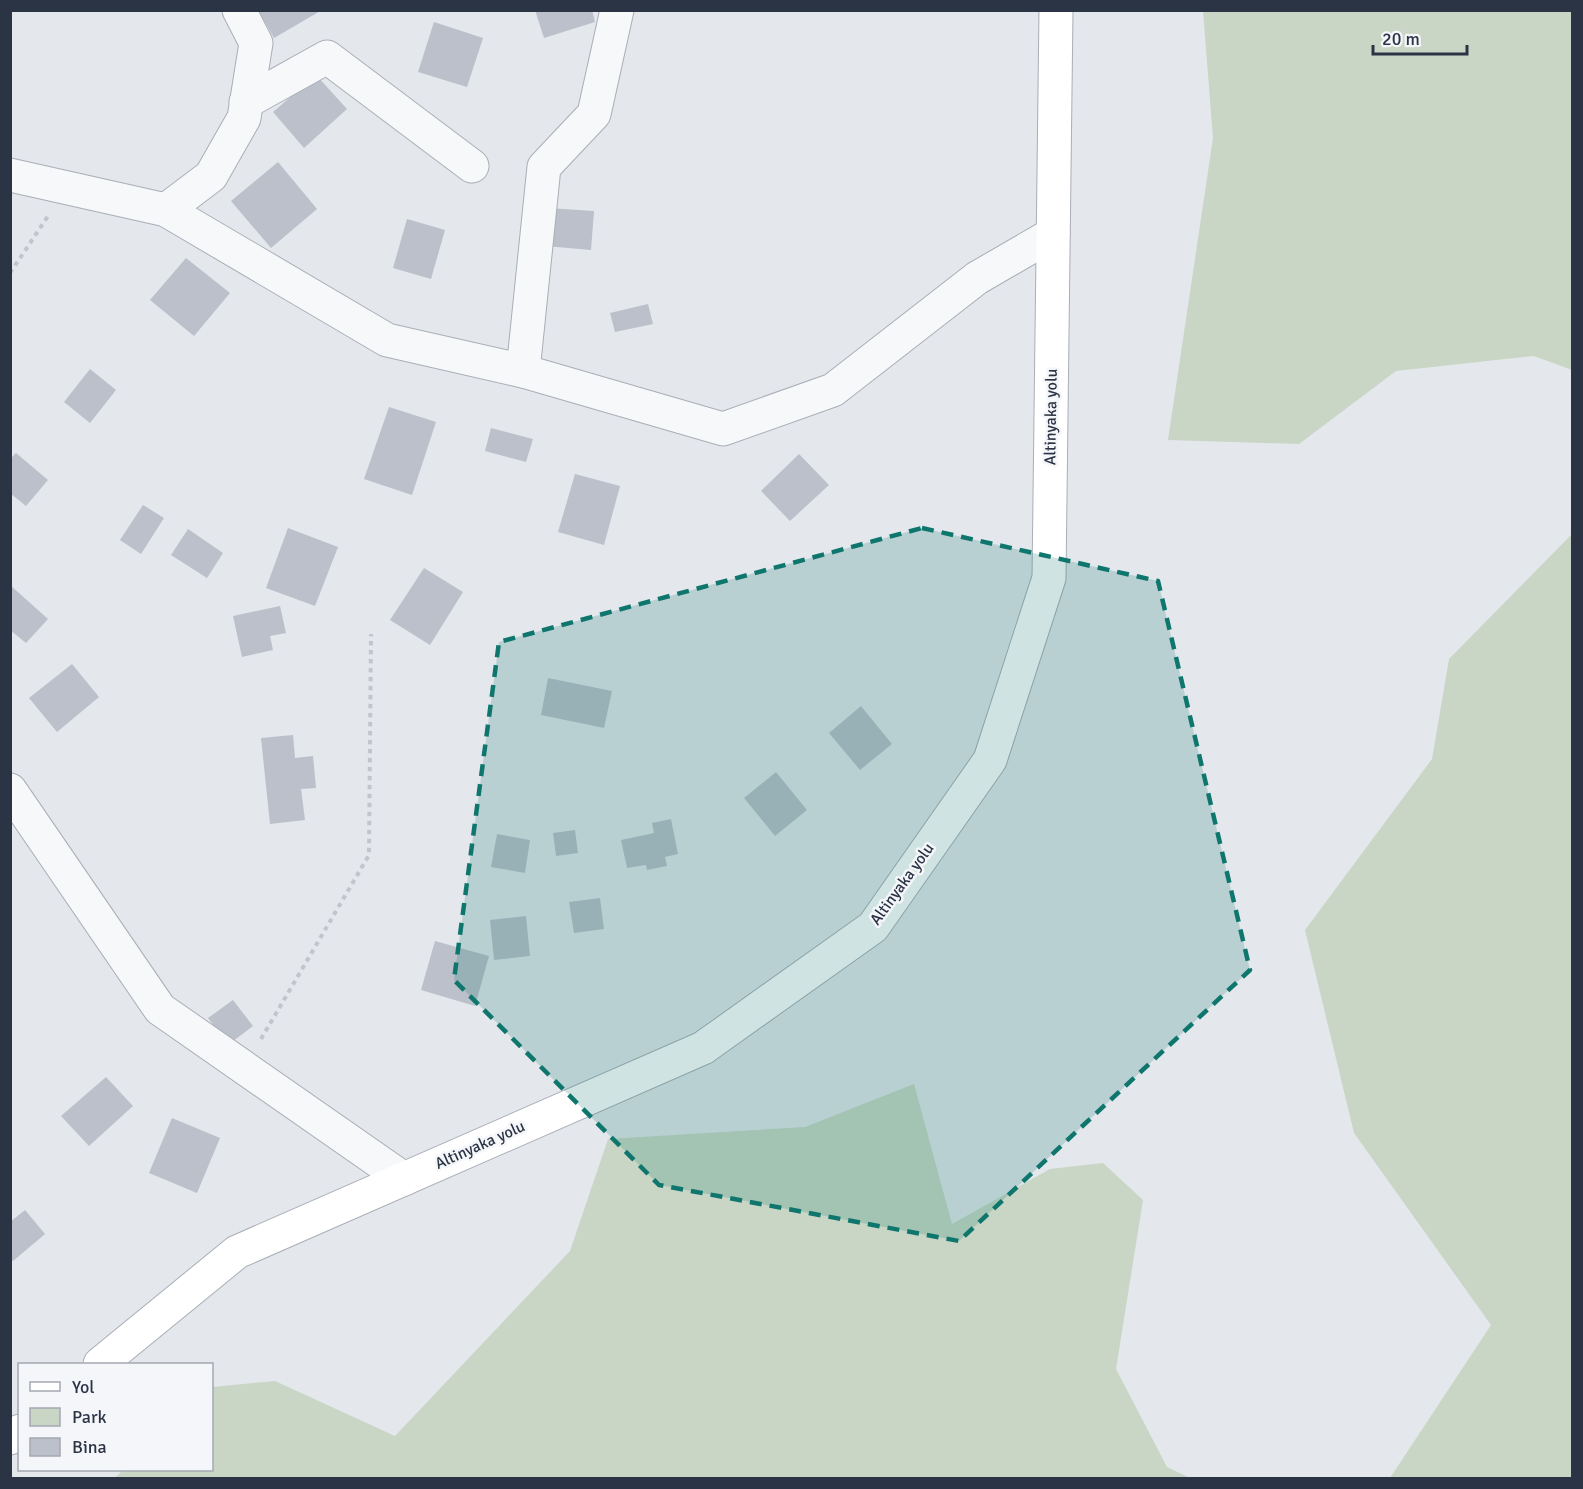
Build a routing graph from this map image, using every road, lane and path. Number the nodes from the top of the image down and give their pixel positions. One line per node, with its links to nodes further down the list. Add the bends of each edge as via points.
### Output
1 (239, 10): 4 (street, via 256,43)
2 (617, 10): 11 (street, via 594,114 544,167)
3 (1056, 10): 9 (main road, Altinyaka yolu)
4 (246, 102): 5 (street, via 327,57); 8 (street, via 244,118 211,176)
5 (472, 166)
6 (10, 175): 7 (street)
7 (66, 187): 8 (street); 10 (path)
8 (166, 210): 11 (street, via 387,340)
9 (1053, 234): 11 (street, via 977,278 833,390 723,429); 15 (main road, Altinyaka yolu, via 1048,578 990,760 873,927 703,1048)
10 (10, 273)
11 (523, 371)
12 (371, 634): 14 (path, via 369,855)
13 (10, 790): 14 (street, via 160,1010)
14 (244, 1068): 15 (street)
15 (404, 1179): 16 (main road, Altinyaka yolu, via 237,1252)
16 (102, 1363)

